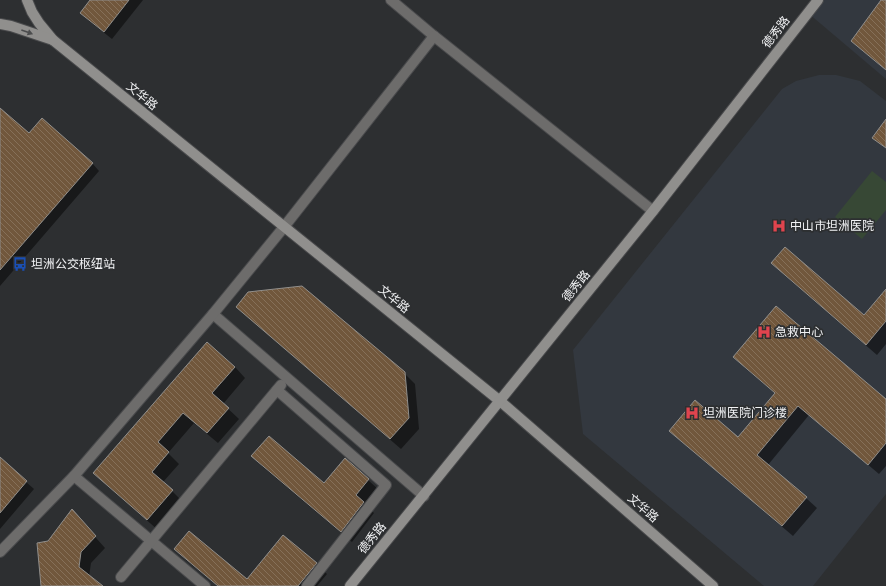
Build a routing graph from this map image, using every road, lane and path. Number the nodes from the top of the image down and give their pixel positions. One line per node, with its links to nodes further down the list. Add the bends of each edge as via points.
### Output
1 (27, 0): 6 (street, via 39,23)
2 (391, 0): 5 (street)
3 (818, 0): 7 (street, 德秀路)
4 (0, 24): 6 (street, one-way to 6)
5 (434, 36): 7 (street); 8 (street)
6 (53, 40): 8 (street, 文华路)
7 (653, 211): 12 (street, 德秀路)
8 (284, 227): 9 (street); 12 (street, 文华路)
9 (212, 314): 10 (street); 13 (street)
10 (286, 378): 11 (street); 14 (street)
11 (277, 390): 15 (street); 19 (street, via 386,485)
12 (500, 401): 14 (street, 德秀路); 21 (street, 文华路)
13 (74, 476): 15 (street); 16 (street)
14 (424, 496): 20 (street, 德秀路)
15 (152, 541): 17 (street); 18 (street)
16 (0, 552)
17 (121, 577)
18 (205, 586)
19 (307, 586)
20 (350, 586)
21 (713, 586)

